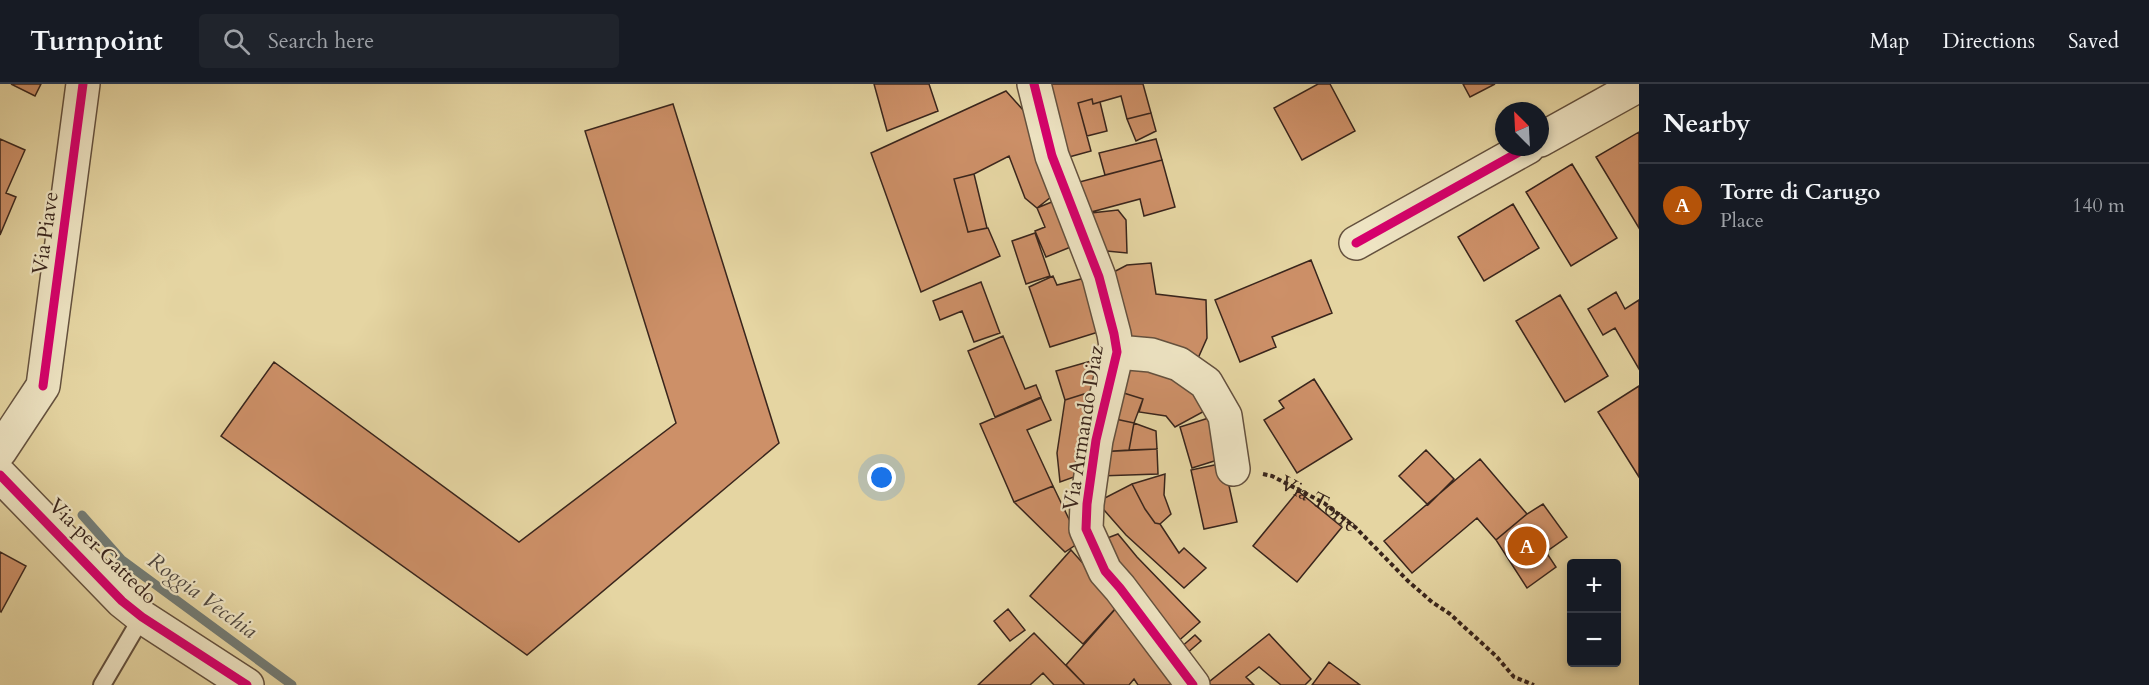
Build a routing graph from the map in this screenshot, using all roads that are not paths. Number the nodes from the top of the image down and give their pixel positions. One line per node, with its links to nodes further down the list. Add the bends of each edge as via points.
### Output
1 (83, 84): 8 (street, Via Piave, via 43,386)
2 (1034, 84): 7 (street, Via Armando Diaz, via 1052,156 1100,277)
3 (1639, 85): 4 (street)
4 (1549, 135)
5 (1512, 156): 6 (street)
6 (1356, 243)
7 (1117, 352): 9 (street, via 1151,354 1179,364 1206,383 1225,416); 14 (street, Via Armando Diaz, via 1096,440 1086,530 1105,571)
8 (0, 451)
9 (1233, 469)
10 (0, 475): 11 (street, Via per Gattedo)
11 (142, 617): 12 (lane, Via per Gattedo); 13 (street, Via per Gattedo)
12 (102, 685)
13 (247, 685)
14 (1193, 685)

